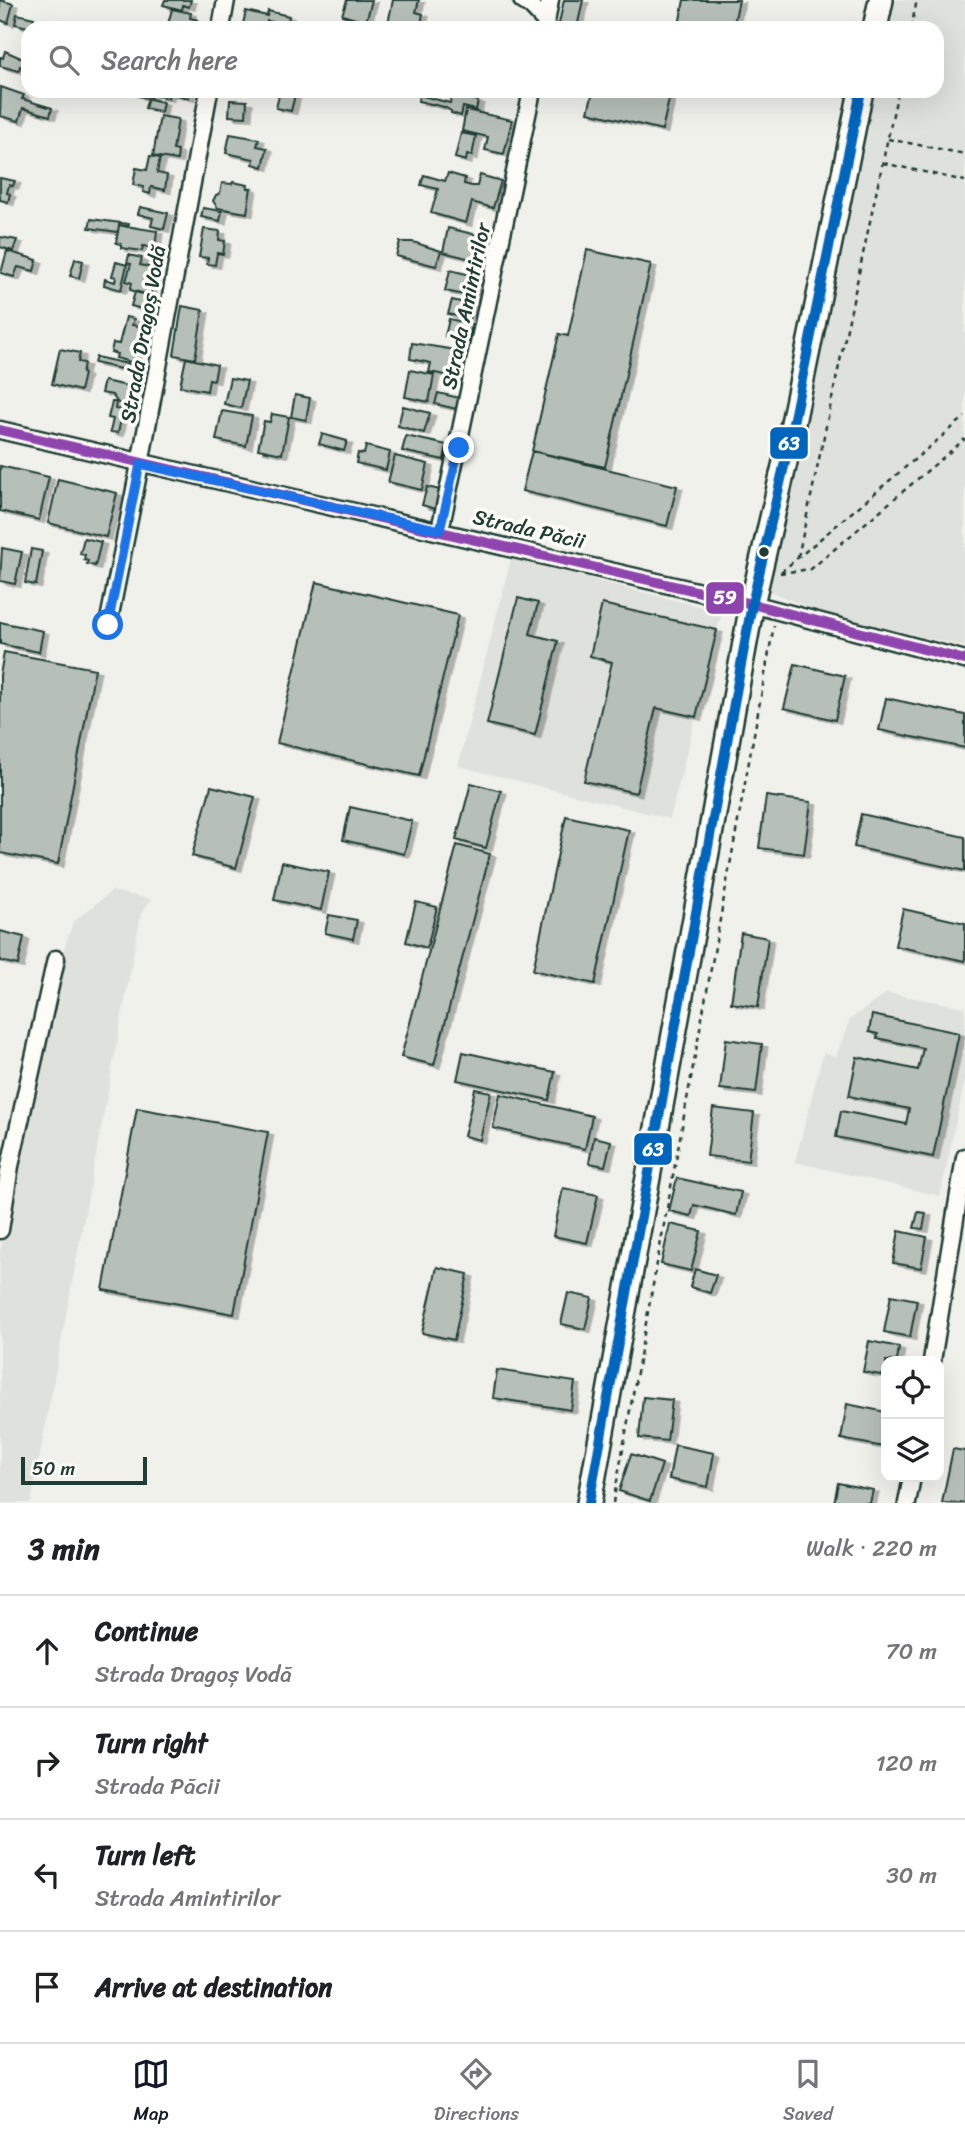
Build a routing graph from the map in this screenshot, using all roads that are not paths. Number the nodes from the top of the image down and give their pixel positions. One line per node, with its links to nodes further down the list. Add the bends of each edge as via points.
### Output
1 (226, 0): 5 (street)
2 (522, 0): 6 (street)
3 (550, 0): 7 (street)
4 (881, 0): 8 (main road)
5 (222, 21)
6 (542, 21)
7 (546, 21)
8 (876, 21)
9 (208, 98): 13 (street, Strada Dragoș Vodă)
10 (531, 98): 14 (street, Strada Amintirilor)
11 (860, 98): 15 (main road)
12 (0, 430): 13 (street, Strada Păcii)
13 (140, 464): 14 (street, Strada Păcii); 16 (street, Strada Dragoș Vodă)
14 (440, 530): 15 (street, Strada Păcii)
15 (752, 604): 17 (street, Strada Păcii); 23 (main road)
16 (108, 625)
17 (965, 660)
18 (55, 959): 20 (street)
19 (965, 1157): 21 (street)
20 (0, 1230)
21 (933, 1356)
22 (911, 1482): 24 (street)
23 (589, 1503)
24 (907, 1503)

